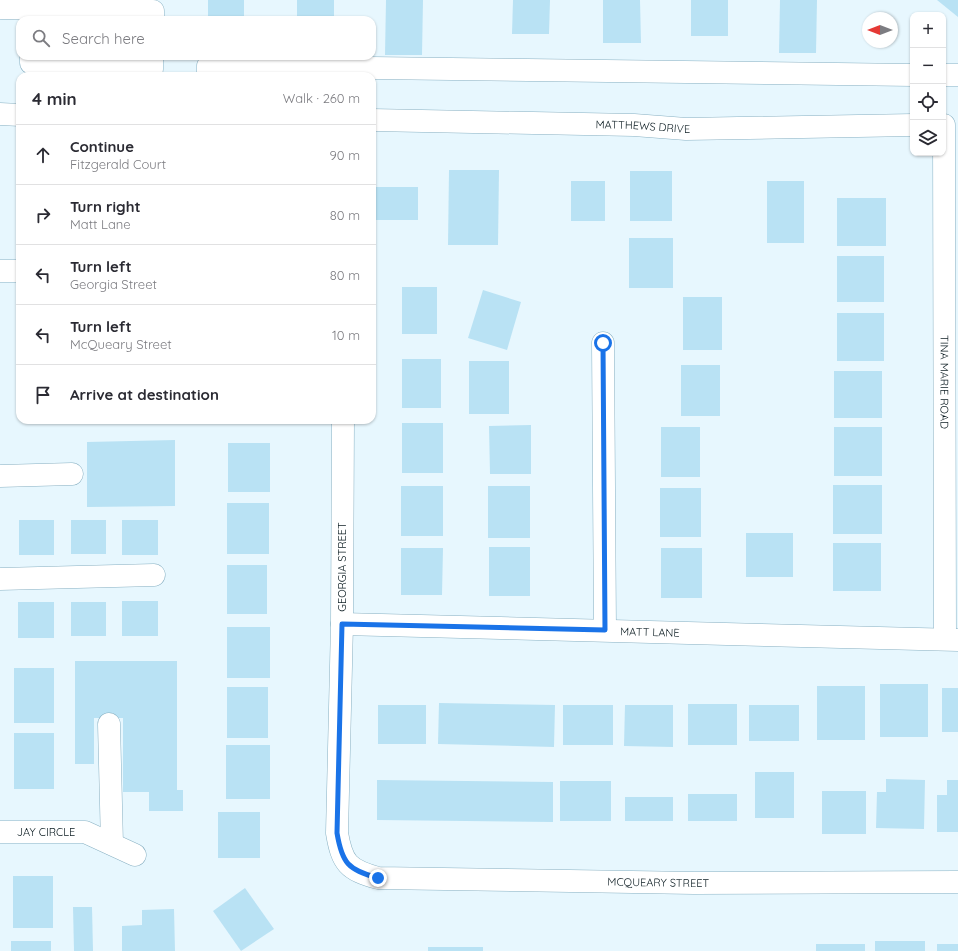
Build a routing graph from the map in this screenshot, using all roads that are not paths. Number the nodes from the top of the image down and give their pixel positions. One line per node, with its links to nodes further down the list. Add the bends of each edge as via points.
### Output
1 (0, 8): 2 (street)
2 (31, 14): 3 (street, via 153,11)
3 (153, 16)
4 (31, 60): 5 (street, via 31,63 152,69)
5 (152, 60)
6 (208, 72): 7 (street, via 208,66)
7 (910, 75)
8 (946, 75): 9 (street)
9 (958, 75)
10 (0, 114): 11 (street)
11 (16, 115)
12 (376, 120): 13 (street, MATTHEWS DRIVE, via 634,124 686,129)
13 (910, 125)
14 (948, 125): 25 (street, TINA MARIE ROAD)
15 (0, 271): 16 (street)
16 (16, 271)
17 (603, 343): 24 (street)
18 (342, 424): 23 (street, GEORGIA STREET)
19 (72, 474): 20 (street)
20 (0, 476)
21 (154, 575): 22 (street)
22 (0, 579)
23 (342, 624): 24 (street, MATT LANE); 30 (street, GEORGIA STREET, via 337,833 340,851 351,868)
24 (605, 630): 25 (street, MATT LANE)
25 (951, 640)
26 (109, 724): 28 (street)
27 (0, 832): 28 (street, JAY CIRCLE, via 85,832)
28 (112, 844): 29 (street, JAY CIRCLE)
29 (135, 855)
30 (360, 873): 31 (street, MCQUEARY STREET, via 378,878 686,883)
31 (958, 882)

